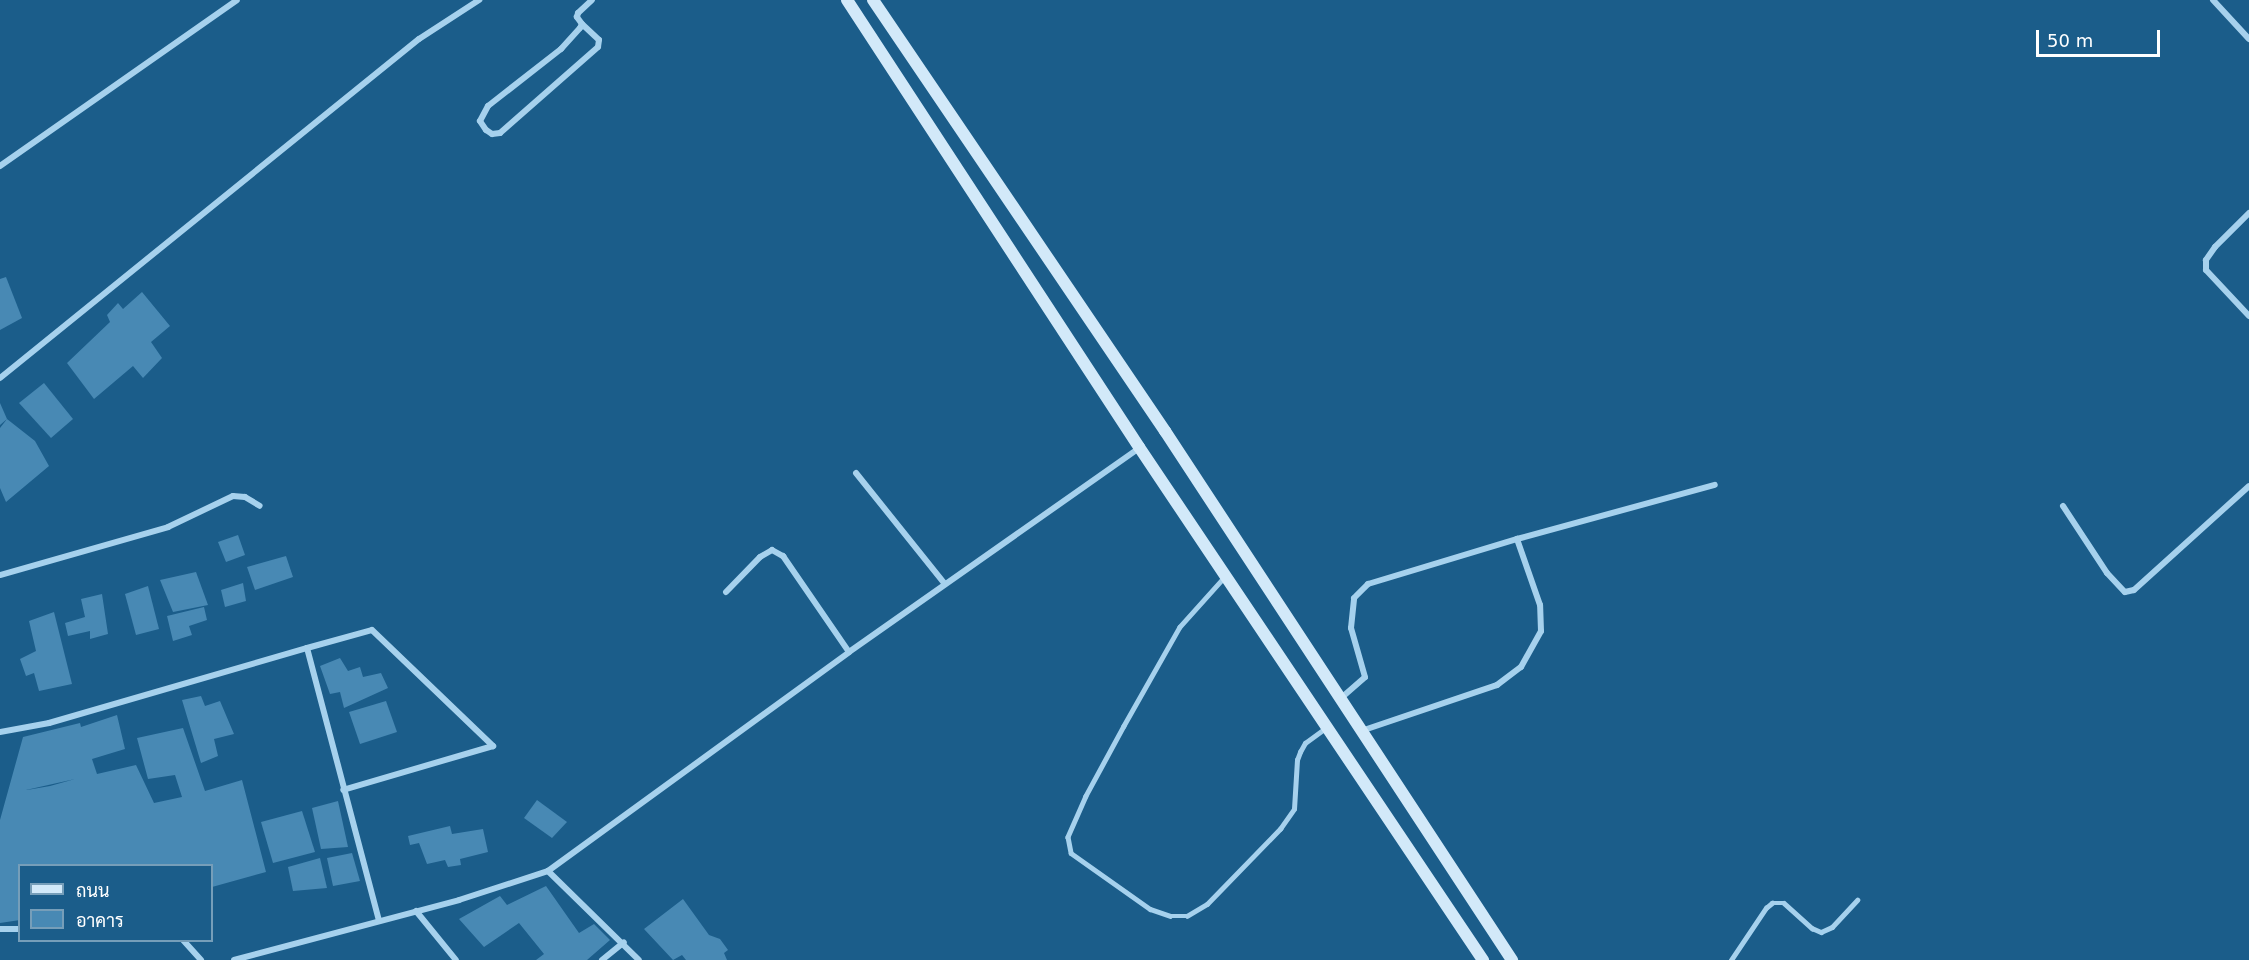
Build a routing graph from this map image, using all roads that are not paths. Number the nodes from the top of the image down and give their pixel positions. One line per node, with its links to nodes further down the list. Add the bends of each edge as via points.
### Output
1 (237, 0): 9 (street)
2 (479, 0): 12 (street, via 419,39)
3 (592, 0): 7 (street, via 578,13)
4 (847, 0): 13 (main road)
5 (873, 0): 26 (main road, via 1165,431)
6 (2213, 0): 8 (street)
7 (582, 24): 7 (street, via 599,40 598,47 500,133 486,130 480,120 488,106 561,49)
8 (2249, 39)
9 (0, 166)
10 (2249, 213): 11 (street, via 2206,260 2206,270)
11 (2249, 316)
12 (0, 378)
13 (1139, 447): 21 (main road); 22 (street)
14 (856, 473): 22 (street)
15 (1715, 485): 19 (street)
16 (2249, 486): 18 (street, via 2144,582 2125,592 2107,573)
17 (260, 506): 20 (street, via 245,497 233,496 168,527)
18 (2063, 506)
19 (1517, 539): 26 (street, via 1368,584 1354,598 1351,628 1365,677); 29 (street, via 1540,605 1541,631 1521,667 1497,685)
20 (0, 575)
21 (1226, 576): 27 (main road); 27 (lane, via 1180,627 1119,736 1068,837 1071,853 1150,909 1170,916 1187,916 1206,904 1280,829 1294,809 1300,752 1305,743)
22 (945, 584): 25 (street)
23 (726, 592): 25 (street, via 772,550 783,556)
24 (307, 648): 28 (street, via 50,723); 30 (street); 30 (street, via 372,630 493,746)
25 (849, 652): 31 (street)
26 (1339, 699): 29 (main road)
27 (1327, 727): 44 (main road)
28 (0, 732)
29 (1361, 732): 45 (main road)
30 (343, 790): 34 (street)
31 (548, 871): 33 (street); 38 (street)
32 (1857, 900): 46 (lane, via 1832,927 1821,932 1784,903 1772,903)
33 (416, 911): 34 (street); 41 (street)
34 (379, 921): 40 (street)
35 (0, 929): 36 (street)
36 (18, 929)
37 (185, 942): 39 (street)
38 (624, 942): 42 (street); 43 (street)
39 (201, 960)
40 (234, 960)
41 (456, 960)
42 (602, 960)
43 (639, 960)
44 (1483, 960)
45 (1512, 960)
46 (1731, 960)

